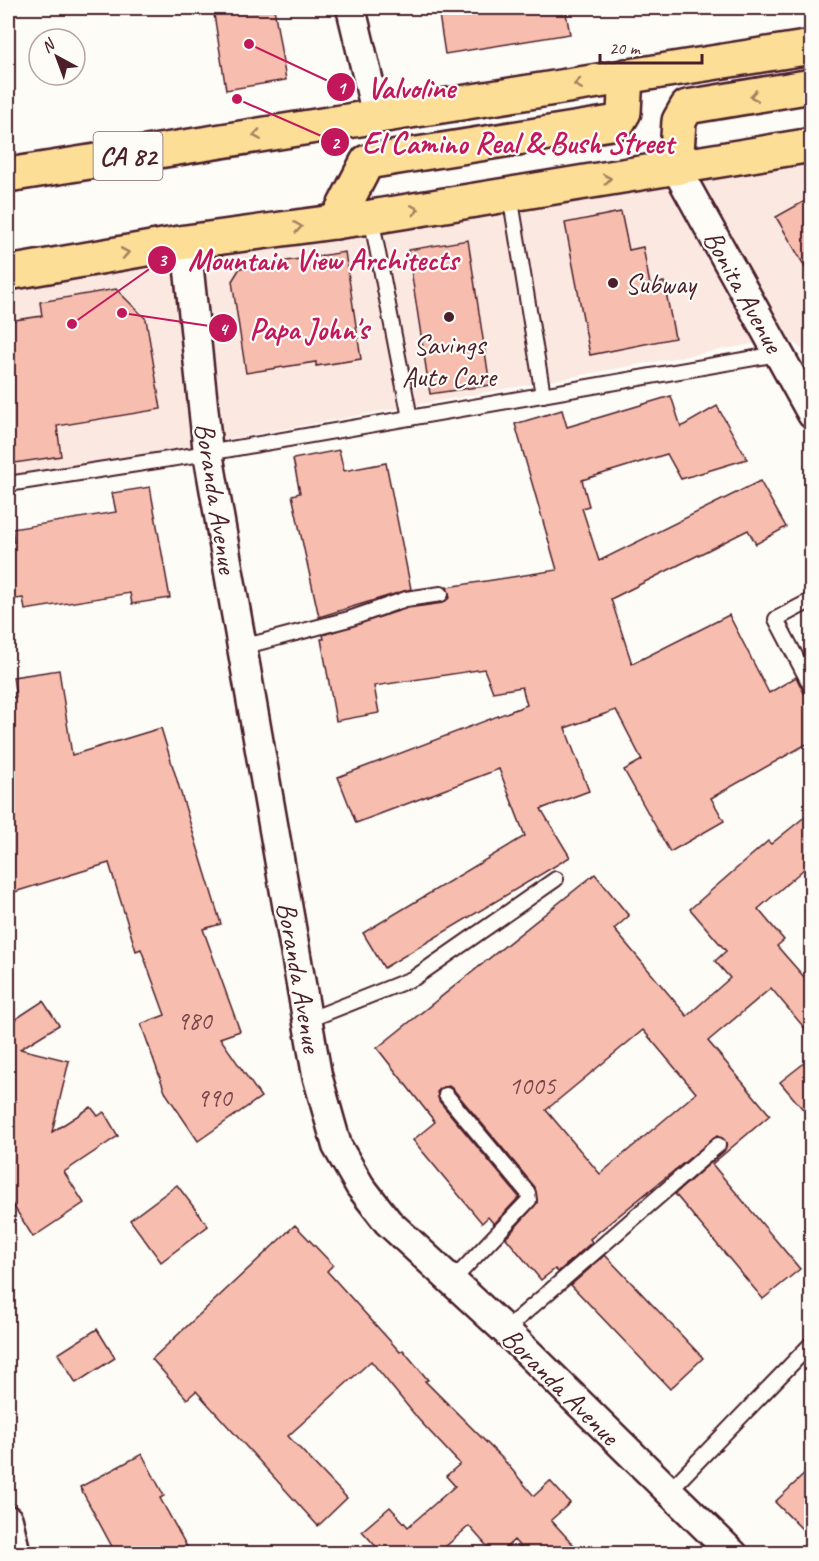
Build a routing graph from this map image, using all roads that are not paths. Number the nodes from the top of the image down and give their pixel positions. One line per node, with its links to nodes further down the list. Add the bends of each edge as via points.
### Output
1 (351, 8): 5 (street)
2 (812, 47): 3 (main road, CA 82)
3 (626, 76): 5 (main road, CA 82, one-way to 5); 11 (main road, via 624,112 618,122 367,162)
4 (812, 86): 7 (main road, one-way to 7, via 687,107 679,121)
5 (377, 116): 8 (main road, CA 82, one-way to 8)
6 (812, 145): 7 (main road)
7 (676, 168): 9 (main road, one-way to 7); 14 (street, Bonita Avenue)
8 (8, 175)
9 (510, 195): 10 (main road, one-way to 9); 15 (lane)
10 (371, 217): 11 (main road); 17 (lane)
11 (336, 222): 12 (main road, one-way to 11)
12 (186, 242): 13 (main road, one-way to 12); 18 (street, Boranda Avenue)
13 (8, 273)
14 (794, 368): 15 (lane); 16 (street, Bonita Avenue)
15 (543, 394): 17 (lane)
16 (812, 414)
17 (410, 418): 18 (lane)
18 (208, 453): 19 (lane); 22 (street, Boranda Avenue)
19 (8, 484)
20 (441, 594): 22 (lane, via 406,599 349,619)
21 (812, 600): 23 (lane, via 776,619)
22 (242, 647): 25 (street, Boranda Avenue)
23 (812, 688)
24 (556, 879): 25 (lane, via 414,978)
25 (308, 1020): 28 (street, Boranda Avenue, via 317,1075 337,1146 360,1186 388,1222)
26 (446, 1095): 28 (lane, via 528,1193 529,1200)
27 (718, 1145): 29 (lane)
28 (452, 1281): 29 (street, Boranda Avenue)
29 (505, 1330): 31 (street, Boranda Avenue)
30 (812, 1343): 31 (lane)
31 (668, 1492): 34 (street, Boranda Avenue)
32 (8, 1520): 33 (street)
33 (16, 1554)
34 (733, 1554)

